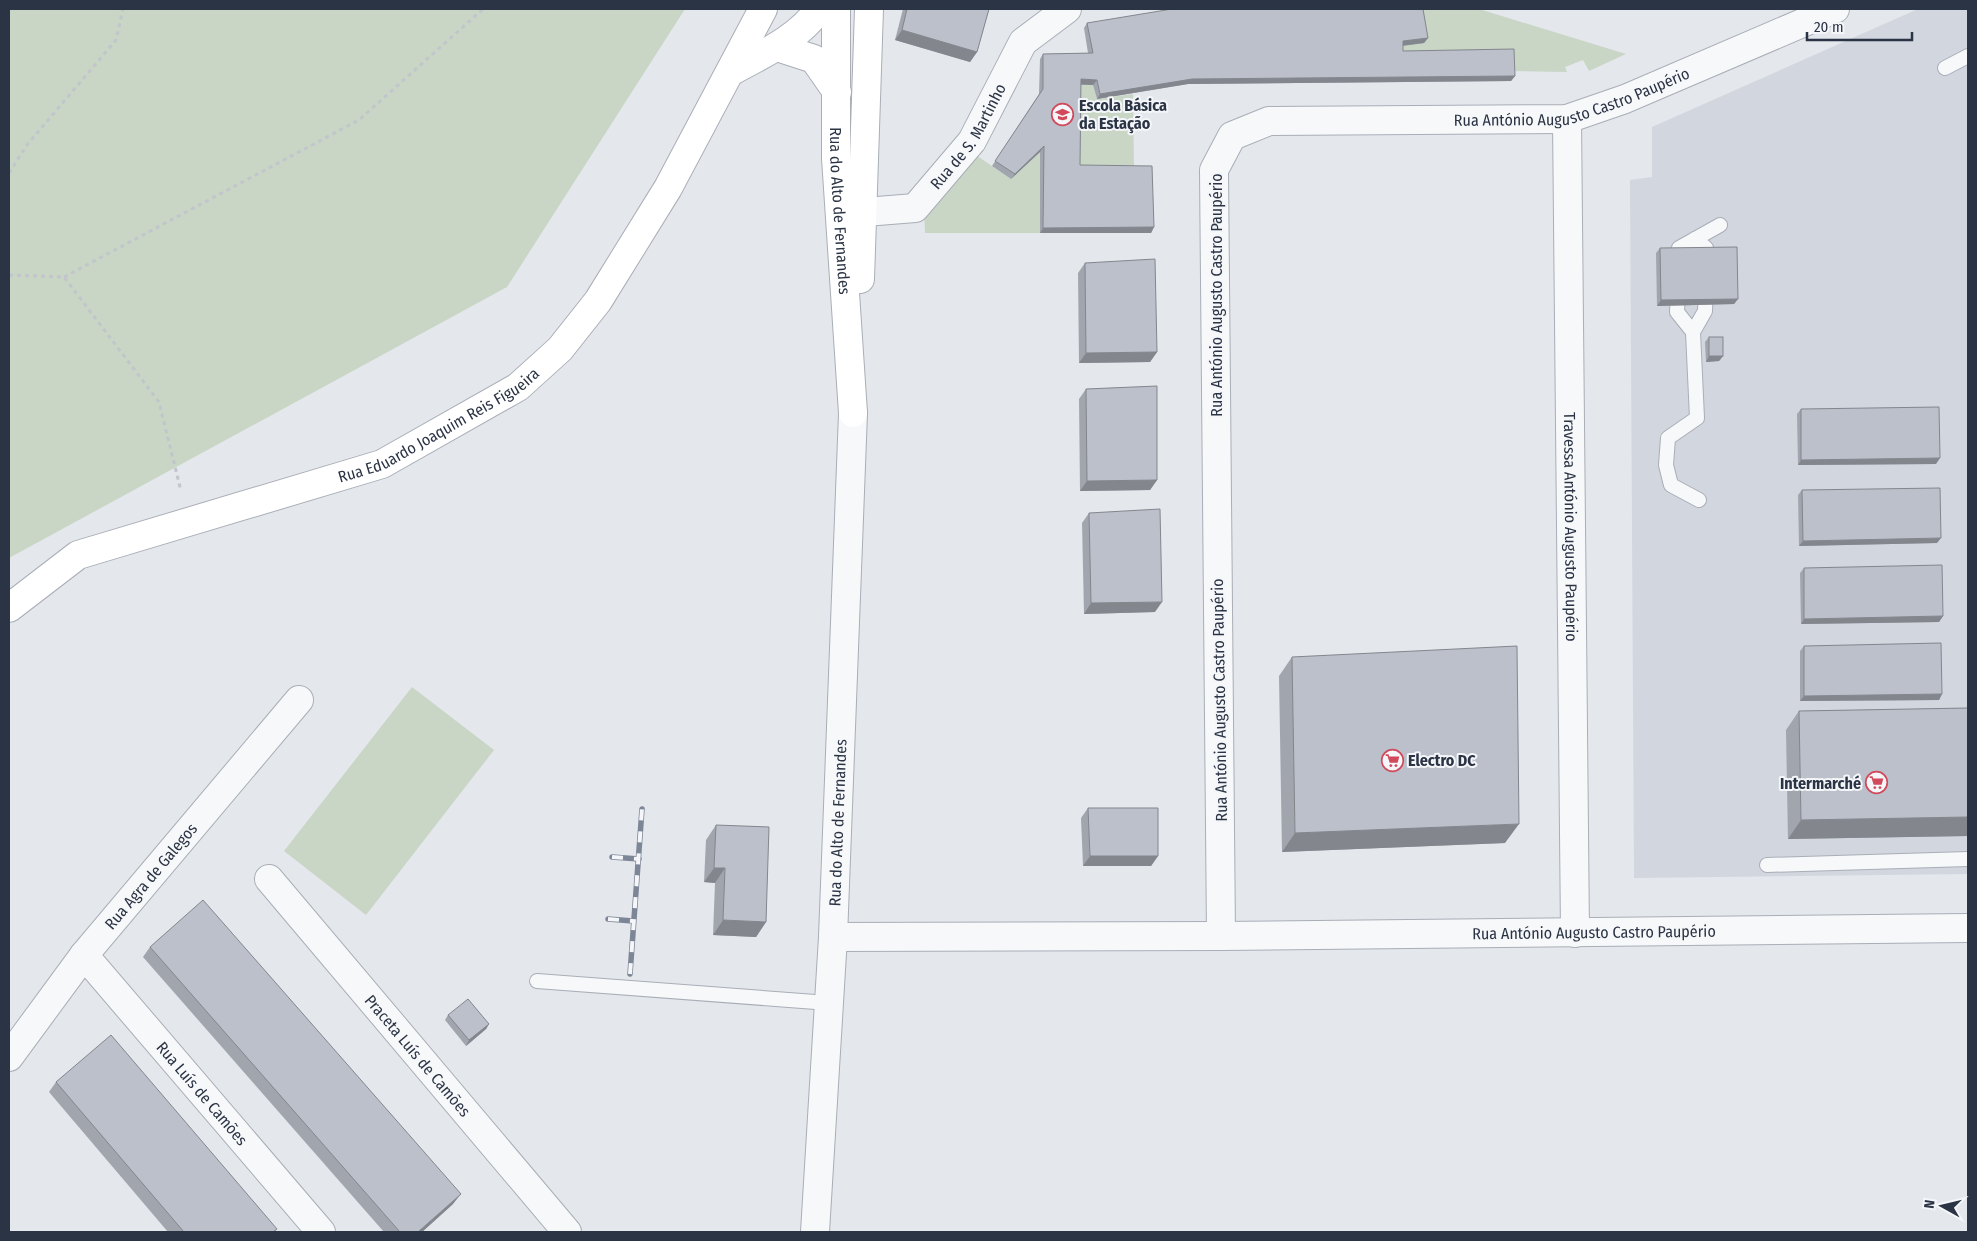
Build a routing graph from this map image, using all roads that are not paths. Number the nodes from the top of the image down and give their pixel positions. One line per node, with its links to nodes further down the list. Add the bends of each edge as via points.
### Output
1 (819, 9): 7 (main road)
2 (836, 9): 11 (main road, Rua do Alto de Fernandes)
3 (869, 9): 13 (main road, Rua do Alto de Fernandes)
4 (1067, 9): 13 (street, Rua de S. Martinho, via 1023,42 972,141 915,208)
5 (1835, 9): 12 (street, Rua António Augusto Castro Paupério, via 1625,99)
6 (763, 10): 10 (main road, Rua Eduardo Joaquim Reis Figueira)
7 (777, 47): 10 (main road); 11 (main road, via 814,59)
8 (1968, 56): 9 (lane)
9 (1945, 68)
10 (732, 70): 19 (main road, Rua Eduardo Joaquim Reis Figueira, via 668,188 598,301 560,350 518,386 382,464 78,555)
11 (837, 92): 13 (main road, Rua do Alto de Fernandes, via 836,158)
12 (1567, 119): 25 (street, Travessa António Augusto Paupério); 26 (street, Rua António Augusto Castro Paupério, via 1269,121 1232,136 1214,170)
13 (851, 213): 17 (main road, Rua do Alto de Fernandes)
14 (1720, 225): 15 (lane)
15 (1695, 239): 16 (lane, via 1706,248 1705,311); 16 (lane, via 1679,248 1678,312)
16 (1694, 332): 18 (lane, via 1697,418 1668,438 1666,465 1671,485)
17 (853, 413): 27 (street, Rua do Alto de Fernandes)
18 (1698, 500)
19 (9, 608)
20 (299, 700): 28 (street, Rua Agra de Galegos)
21 (1968, 859): 22 (lane)
22 (1768, 865)
23 (269, 879): 33 (street, Praceta Luís de Camões)
24 (1968, 928): 25 (street, Rua António Augusto Castro Paupério)
25 (1575, 933): 26 (street, Rua António Augusto Castro Paupério)
26 (1221, 936): 27 (street, Rua António Augusto Castro Paupério)
27 (833, 937): 30 (street, Rua do Alto de Fernandes)
28 (84, 955): 31 (street, Rua Agra de Galegos); 32 (street, Rua Luís de Camões)
29 (537, 981): 30 (lane)
30 (829, 1003): 34 (street, Rua do Alto de Fernandes)
31 (9, 1057)
32 (321, 1232)
33 (567, 1232)
34 (815, 1232)

